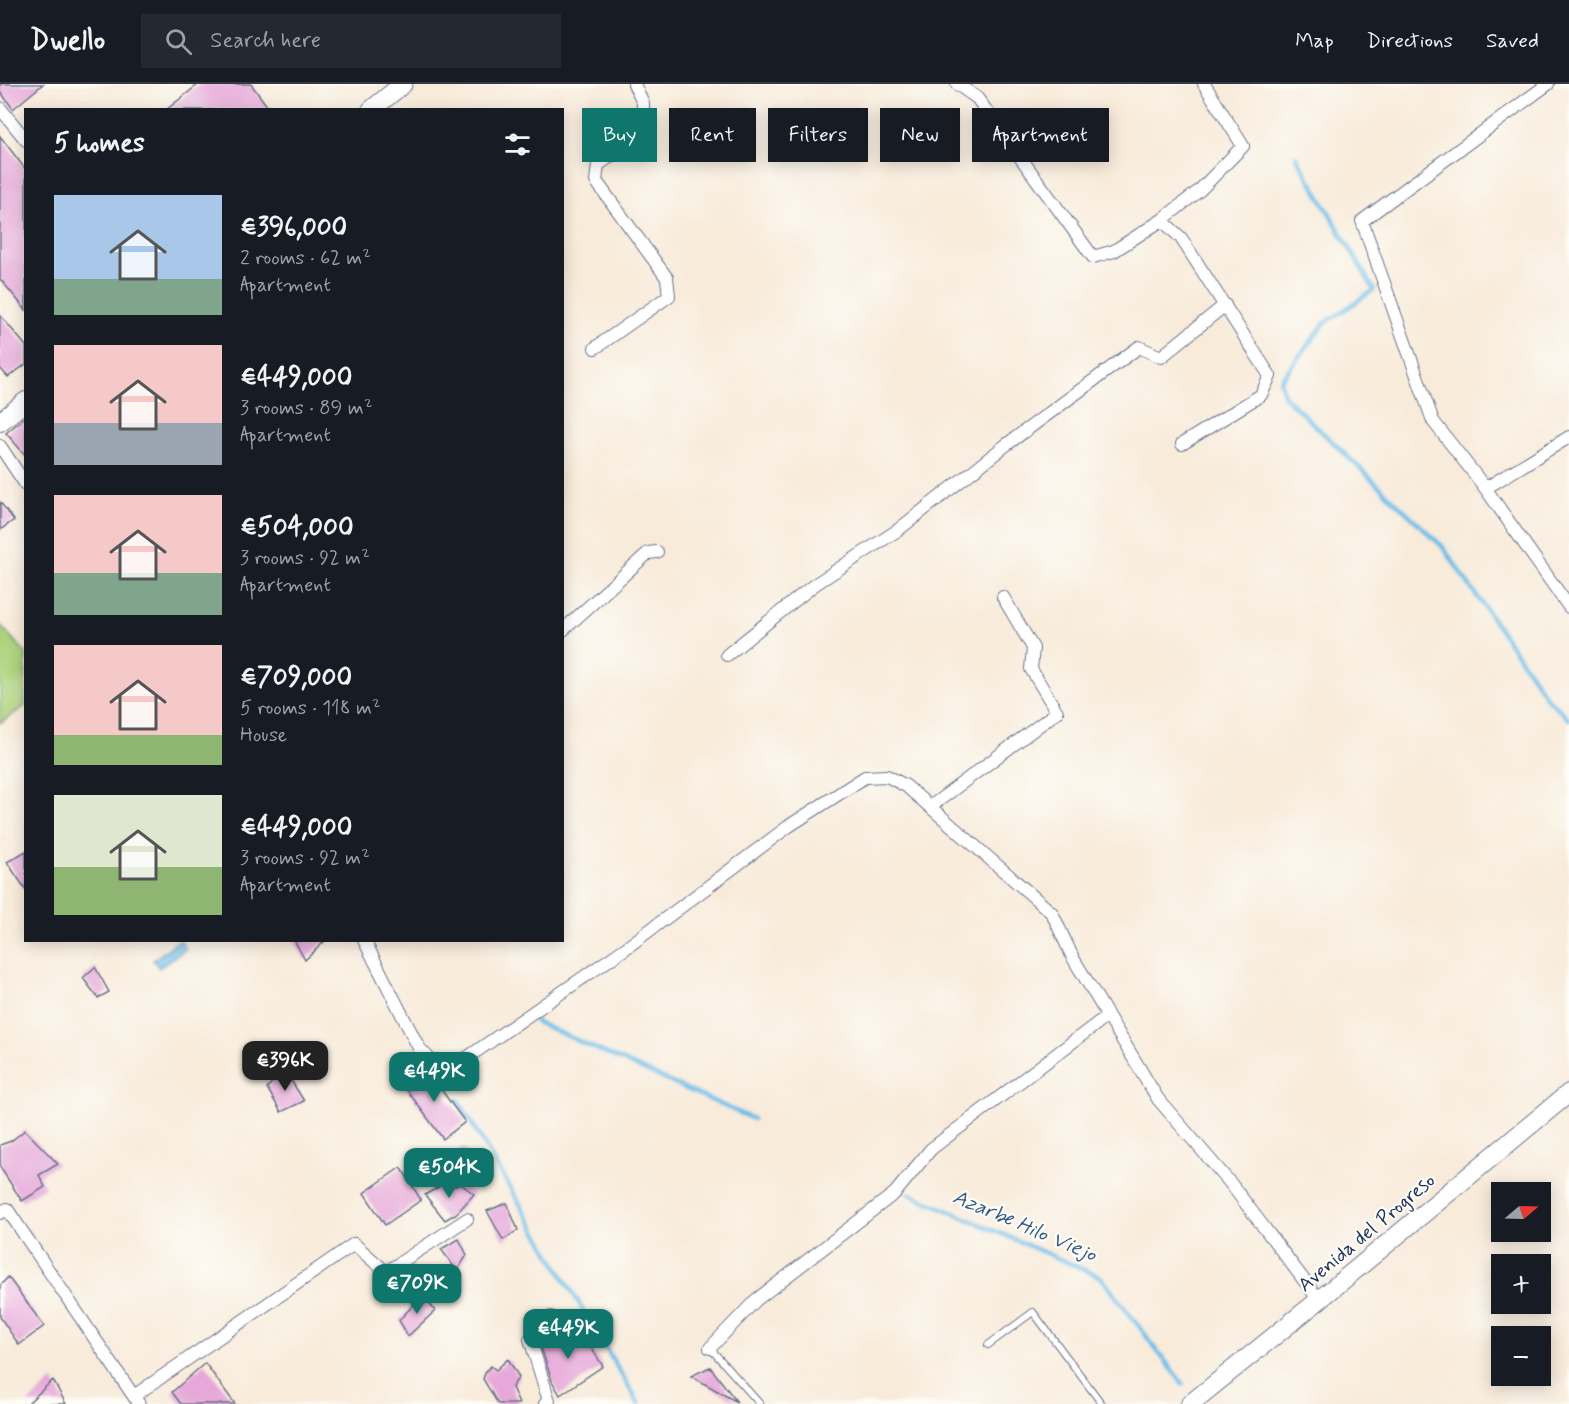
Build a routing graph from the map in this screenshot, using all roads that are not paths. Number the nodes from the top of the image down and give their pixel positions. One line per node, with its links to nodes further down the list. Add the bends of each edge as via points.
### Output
1 (403, 84): 7 (main road)
2 (634, 84): 11 (street, via 643,104 643,133 598,165 596,181 667,278 669,296)
3 (959, 84): 9 (street, via 977,98 1093,257 1114,251)
4 (1204, 84): 9 (street, via 1243,146)
5 (1548, 84): 18 (street, via 1362,221 1433,421)
6 (0, 108): 8 (street)
7 (373, 108)
8 (24, 138)
9 (1162, 220): 10 (street, via 1181,238)
10 (1225, 306): 15 (street, via 1270,376 1261,395); 23 (street, via 1161,357 1139,347 898,530 814,585)
11 (595, 348)
12 (24, 403): 13 (main road)
13 (0, 422)
14 (1569, 437): 18 (street)
15 (1182, 444)
16 (0, 446): 17 (street)
17 (24, 482)
18 (1486, 488): 21 (street)
19 (657, 552): 22 (street, via 648,553)
20 (1003, 597): 24 (street, via 1033,648 1031,669 1057,711)
21 (1569, 607)
22 (564, 629)
23 (727, 655)
24 (930, 807): 25 (street, via 887,776 865,777 789,826 626,948 452,1068 440,1070 419,1048); 26 (street, via 1052,913)
25 (365, 942)
26 (1107, 1016): 30 (street, via 1158,1098 1231,1184); 33 (street, via 931,1149 895,1192 756,1300)
27 (1569, 1093): 30 (main road, Avenida del Progreso)
28 (0, 1213): 34 (street, via 7,1209)
29 (467, 1219): 34 (street, via 386,1272 354,1244)
30 (1319, 1300): 38 (main road, Avenida del Progreso)
31 (551, 1317): 35 (street, via 530,1339 549,1401)
32 (988, 1345): 37 (lane, via 1033,1312)
33 (710, 1348): 36 (lane)
34 (136, 1400)
35 (545, 1404)
36 (760, 1404)
37 (1102, 1404)
38 (1190, 1404)

